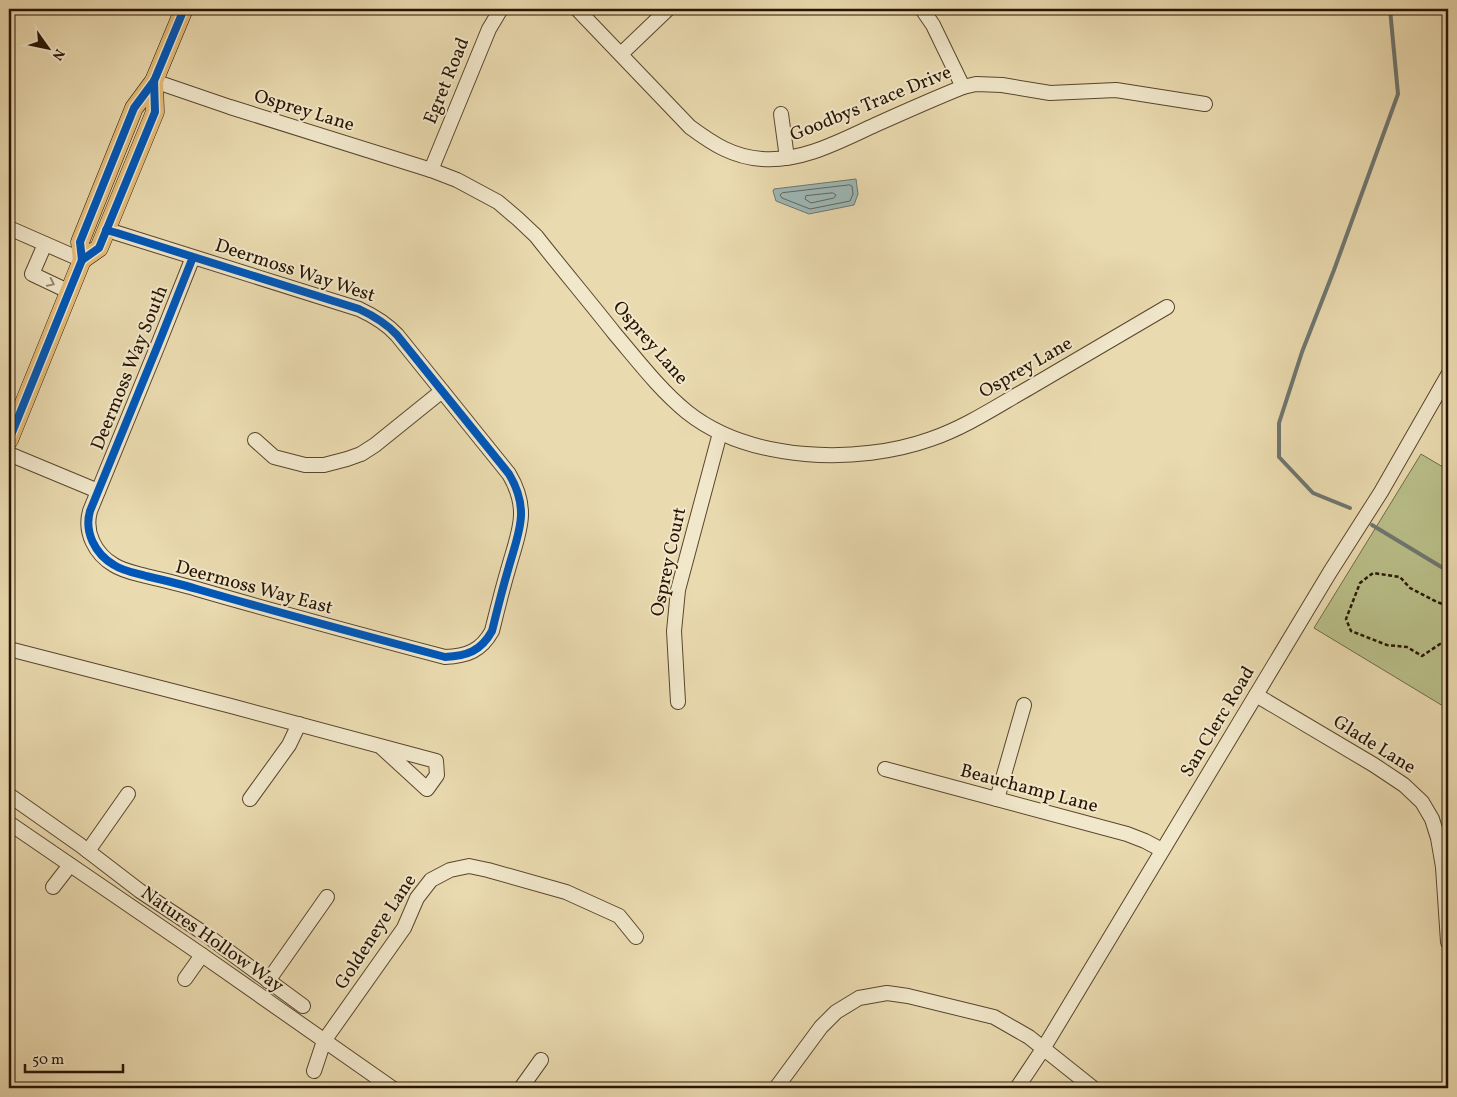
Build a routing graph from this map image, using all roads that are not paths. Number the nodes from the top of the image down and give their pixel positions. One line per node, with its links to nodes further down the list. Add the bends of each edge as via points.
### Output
1 (184, 9): 7 (main road)
2 (501, 9): 12 (street, Egret Road, via 488,29)
3 (577, 9): 6 (street, Goodbys Trace Drive)
4 (668, 9): 6 (street)
5 (922, 9): 8 (street)
6 (621, 54): 11 (street, Goodbys Trace Drive, via 690,127 710,142 732,153 762,159)
7 (154, 81): 12 (street, Osprey Lane); 14 (main road, via 154,112); 17 (main road, via 134,108 87,224 80,242)
8 (963, 87): 9 (street, Goodbys Trace Drive, via 1002,84 1050,93 1116,90); 11 (street, Goodbys Trace Drive, via 819,150)
9 (1205, 104)
10 (781, 114): 11 (street)
11 (787, 158)
12 (431, 170): 22 (street, Osprey Lane, via 476,189 518,219 536,236 657,385 688,412)
13 (9, 228): 15 (street)
14 (106, 230): 16 (street, Deermoss Way West); 17 (main road, via 99,248)
15 (45, 244): 17 (street); 18 (street, one-way to 18, via 32,274)
16 (193, 257): 21 (street, Deermoss Way West, via 373,316 388,325); 26 (street, Deermoss Way South)
17 (82, 260): 18 (main road)
18 (70, 292): 23 (main road)
19 (1167, 307): 22 (street, Osprey Lane, via 968,424 900,448 825,455 785,452)
20 (1447, 380): 29 (street, San Clerc Road)
21 (442, 391): 24 (street, via 375,445 347,459 324,465 305,465 274,457); 28 (street, Deermoss Way West, via 509,474 516,485 522,513 492,631)
22 (720, 433): 30 (street, Osprey Court, via 678,590 674,631)
23 (9, 440)
24 (255, 440)
25 (9, 454): 26 (street)
26 (98, 491): 28 (street, Deermoss Way East, via 88,518 90,537 98,552 123,570 446,657)
27 (9, 650): 32 (street)
28 (470, 653)
29 (1256, 695): 40 (street, Glade Lane, via 1404,785 1422,802); 41 (street, San Clerc Road)
30 (678, 702)
31 (1024, 705): 38 (street)
32 (299, 724): 33 (street); 37 (street, via 289,745)
33 (380, 746): 33 (street, via 436,761 437,775 427,789)
34 (885, 769): 38 (street, Beauchamp Lane)
35 (128, 794): 42 (street)
36 (9, 795): 42 (street)
37 (250, 799)
38 (997, 800): 41 (street, Beauchamp Lane, via 1127,834)
39 (9, 823): 43 (street, Natures Hollow Way)
40 (1443, 838): 47 (street, Glade Lane)
41 (1162, 850): 53 (street, San Clerc Road)
42 (88, 851): 50 (street)
43 (70, 865): 44 (street); 48 (street, Natures Hollow Way)
44 (53, 887)
45 (327, 897): 50 (street)
46 (636, 937): 52 (street, Goldeneye Lane, via 619,916 566,892 469,866 450,870 431,880 417,898 404,928)
47 (1448, 942)
48 (202, 955): 49 (street); 52 (street, Natures Hollow Way)
49 (185, 979)
50 (268, 981): 51 (street)
51 (303, 1006)
52 (324, 1041): 55 (street, Goldeneye Lane); 56 (street, Natures Hollow Way)
53 (1043, 1049): 58 (street, via 994,1017 887,993 859,998 836,1012); 59 (street, San Clerc Road); 60 (street)
54 (541, 1060): 57 (street)
55 (314, 1071)
56 (392, 1088)
57 (521, 1088)
58 (776, 1088)
59 (1017, 1088)
60 (1093, 1088)

